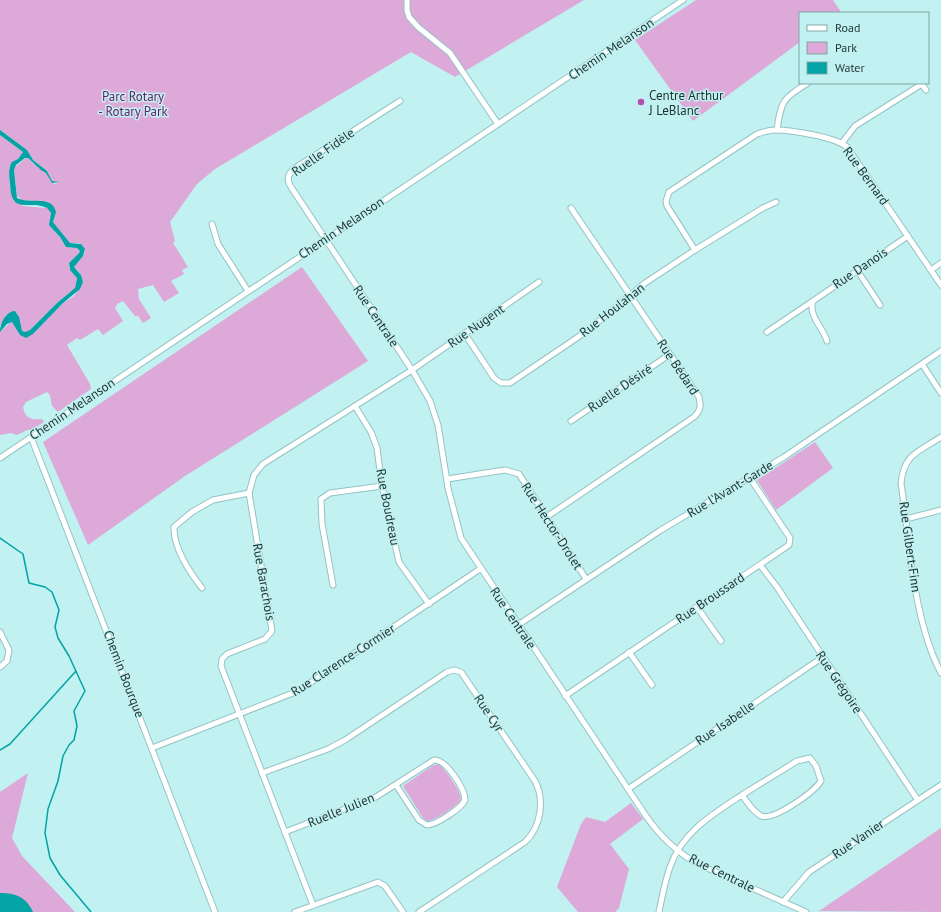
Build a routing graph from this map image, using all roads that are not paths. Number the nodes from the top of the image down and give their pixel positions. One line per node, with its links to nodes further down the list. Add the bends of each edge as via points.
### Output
1 (407, 0): 7 (street, via 406,10 409,17 450,53)
2 (683, 0): 7 (street, Chemin Melanson)
3 (807, 84): 8 (street, via 785,100)
4 (922, 84): 5 (street); 9 (street, via 855,126)
5 (926, 90)
6 (400, 101): 14 (street, Ruelle Fidèle, via 289,174 289,183)
7 (498, 124): 14 (street, Chemin Melanson)
8 (777, 130): 9 (street, Rue Bernard); 15 (street, Rue Bernard, via 762,132 750,138 669,192 667,206)
9 (842, 143): 13 (street, Rue Bernard, via 853,153)
10 (776, 202): 15 (street, Rue Houlahan)
11 (571, 208): 22 (street, Rue Bédard)
12 (212, 224): 21 (street, via 218,244)
13 (908, 236): 17 (street, Rue Danois); 18 (street, Rue Bernard)
14 (325, 239): 21 (street, Chemin Melanson); 31 (street, Rue Centrale)
15 (695, 250): 22 (street, Rue Houlahan)
16 (941, 263): 18 (street)
17 (857, 270): 23 (street, Rue Danois); 24 (street)
18 (931, 270): 20 (street, Rue Bernard)
19 (539, 282): 26 (street, Rue Nugent)
20 (941, 285)
21 (248, 291): 35 (street, Chemin Melanson)
22 (629, 295): 26 (street, Rue Houlahan, via 587,331 517,379 505,384 494,378); 29 (street, Rue Bédard)
23 (813, 301): 25 (street, Rue Danois); 27 (street, via 812,314 825,333)
24 (880, 305)
25 (767, 332)
26 (465, 334): 31 (street, Rue Nugent)
27 (827, 341)
28 (941, 351): 30 (street, Rue l'Avant-Garde)
29 (669, 355): 34 (street, Ruelle Désiré); 43 (street, Rue Bédard, via 699,397 700,412)
30 (922, 364): 32 (street); 38 (street, Rue l'Avant-Garde)
31 (412, 370): 33 (street, Rue Barachois); 39 (street, Rue Centrale, via 430,400 438,425)
32 (941, 393)
33 (355, 406): 40 (street, Rue Boudreau, via 375,443); 41 (street, Rue Barachois, via 262,464 254,475)
34 (571, 421)
35 (31, 437): 37 (street, Chemin Melanson); 62 (street, Chemin Bourque)
36 (941, 438): 44 (street, Rue Gilbert-Finn, via 907,459 904,465 901,484)
37 (0, 458)
38 (750, 478): 45 (street, Rue Broussard, via 790,540 787,547); 47 (street, Rue l'Avant-Garde, via 661,530)
39 (447, 479): 43 (street, Rue Hector-Drolet, via 505,470 519,474); 46 (street, Rue Centrale, via 461,538)
40 (382, 486): 48 (street, via 330,493 321,499 322,524); 50 (street, Rue Boudreau, via 399,562)
41 (249, 493): 49 (street, via 213,500 174,528 188,570); 61 (street, Rue Barachois, via 272,629 266,638 230,652 222,659 222,668)
42 (941, 510): 44 (street)
43 (545, 518): 47 (street, Rue Hector-Drolet)
44 (906, 519): 58 (street, Rue Gilbert-Finn, via 927,642)
45 (760, 565): 51 (street, Rue Broussard); 56 (street, Rue Grégoire)
46 (480, 569): 50 (street, Rue Clarence-Cormier); 52 (street, Rue Centrale)
47 (586, 579): 52 (street, Rue l'Avant-Garde)
48 (333, 585)
49 (202, 588)
50 (428, 604): 61 (street, Rue Clarence-Cormier, via 302,689)
51 (697, 606): 54 (street); 55 (street, Rue Broussard)
52 (518, 625): 60 (street, Rue Centrale)
53 (0, 632): 57 (street, via 10,650 8,661)
54 (721, 641)
55 (629, 652): 59 (street); 60 (street, Rue Broussard)
56 (823, 657): 66 (street, Rue Isabelle); 68 (street, Rue Grégoire)
57 (0, 666)
58 (941, 673)
59 (652, 685)
60 (565, 696): 66 (street, Rue Centrale)
61 (240, 714): 62 (street, Rue Clarence-Cormier); 63 (street, Rue Barachois)
62 (152, 748): 73 (street, Chemin Bourque)
63 (262, 773): 69 (street, Rue Barachois); 76 (street, Rue Cyr, via 340,743 447,672 461,672 535,781 540,793 541,808 532,834 525,842)
64 (396, 785): 64 (street, Ruelle Julien, via 419,820 427,825 435,824 461,806 465,800 464,792 446,766 438,760 431,761); 69 (street, Ruelle Julien, via 366,801)
65 (941, 785): 68 (street, Rue Vanier)
66 (628, 789): 70 (street, Rue Centrale, via 656,830)
67 (742, 795): 67 (street, via 749,806 760,815 769,817 817,788 821,780 810,758 797,760); 70 (street, via 697,826)
68 (917, 799): 71 (street, Rue Vanier, via 809,872)
69 (285, 832): 72 (street, Rue Barachois)
70 (678, 850): 71 (street, Rue Centrale, via 698,864); 77 (street, via 668,871)
71 (783, 902): 78 (street, Rue Centrale)
72 (313, 905): 74 (street); 75 (street, via 378,882 385,886)
73 (214, 912)
74 (295, 912)
75 (403, 912)
76 (419, 912)
77 (659, 912)
78 (806, 912)

